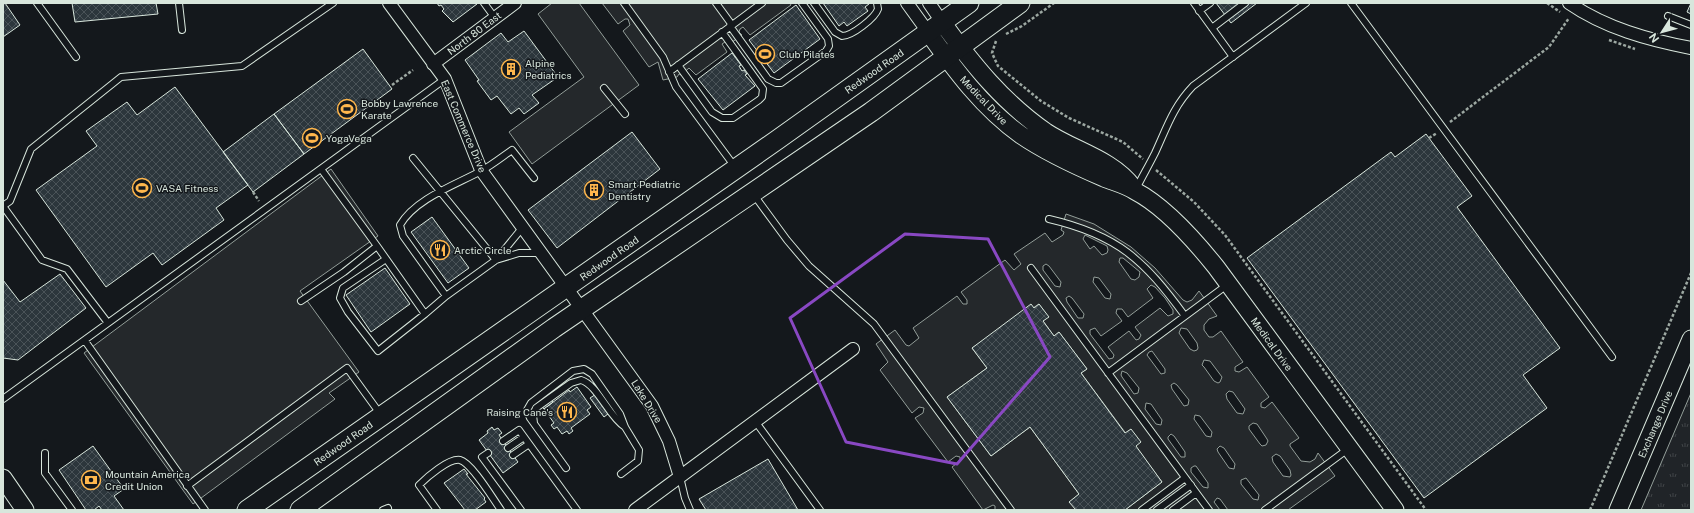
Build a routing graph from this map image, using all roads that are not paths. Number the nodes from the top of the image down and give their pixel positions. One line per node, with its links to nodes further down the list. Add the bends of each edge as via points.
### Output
1 (37, 3): 34 (lane)
2 (179, 3): 30 (lane)
3 (333, 3): 50 (lane, via 242,66 121,77 31,149 10,201)
4 (389, 3): 36 (street, East Commerce Drive)
5 (484, 3): 25 (lane)
6 (515, 3): 25 (street, North 80 East)
7 (624, 3): 38 (lane, via 659,52)
8 (716, 3): 27 (lane)
9 (762, 3): 27 (lane)
10 (802, 3): 27 (lane, via 828,39 829,46 826,51 781,83 768,78)
11 (814, 3): 12 (lane, via 835,32 842,36 850,34 873,17 878,10)
12 (877, 3)
13 (907, 3): 28 (street)
14 (929, 3): 28 (street)
15 (968, 3): 28 (main road, Redwood Road)
16 (1020, 3): 33 (main road)
17 (1194, 3): 23 (lane)
18 (1210, 3): 23 (lane)
19 (1245, 3): 29 (lane)
20 (1306, 3): 35 (lane)
21 (1351, 3): 69 (lane)
22 (1569, 3): 32 (street, via 1622,30)
23 (1199, 11): 29 (lane)
24 (1668, 16): 26 (lane)
25 (495, 18): 36 (street, North 80 East)
26 (1691, 24)
27 (731, 26): 31 (lane)
28 (935, 27): 33 (street, Medical Drive); 43 (main road, Redwood Road)
29 (1212, 28): 35 (lane)
30 (182, 30)
31 (722, 32): 37 (lane); 37 (lane, via 763,89 762,97 738,116 727,119 717,116)
32 (1691, 48)
33 (953, 52): 48 (street, Medical Drive, via 1030,119 1064,143 1115,169); 49 (main road, via 871,112)
34 (76, 56)
35 (1233, 57): 48 (lane, via 1193,86 1178,103)
36 (433, 64): 39 (street, East Commerce Drive)
37 (678, 65): 38 (lane)
38 (669, 72): 43 (lane, via 676,87)
39 (444, 79): 44 (lane); 45 (street, East Commerce Drive)
40 (604, 88): 41 (lane)
41 (625, 114)
42 (413, 158): 47 (lane)
43 (736, 168): 59 (main road, Redwood Road)
44 (321, 169): 53 (lane); 65 (lane)
45 (481, 170): 46 (lane, via 512,150); 47 (lane); 52 (street, East Commerce Drive)
46 (534, 178)
47 (440, 191): 56 (lane); 60 (lane, via 405,216 400,225 403,236)
48 (1135, 191): 58 (street, Medical Drive, via 1189,236)
49 (752, 193): 62 (main road); 108 (lane, via 809,266 874,324)
50 (3, 206): 65 (lane, via 42,260 67,269)
51 (1049, 218): 64 (lane, via 1085,228 1123,249 1147,268)
52 (523, 227): 54 (street, East Commerce Drive); 56 (lane)
53 (376, 246): 55 (lane); 61 (lane, via 344,272)
54 (541, 253): 56 (lane, via 519,253); 59 (street, East Commerce Drive)
55 (386, 259): 63 (lane); 63 (lane, via 343,288 340,298 348,312 378,351)
56 (496, 260): 60 (lane)
57 (1031, 268): 70 (lane)
58 (1228, 284): 64 (lane); 80 (street, Medical Drive)
59 (566, 288): 62 (street, Lake Drive); 72 (main road, Redwood Road)
60 (446, 296): 63 (lane)
61 (301, 301)
62 (582, 309): 90 (street, Lake Drive, via 652,406 669,441); 100 (main road)
63 (425, 314)
64 (1185, 316): 70 (lane)
65 (108, 324): 67 (lane)
66 (1691, 339): 115 (street, Exchange Drive)
67 (84, 341): 71 (lane); 93 (lane)
68 (853, 349): 73 (street)
69 (1612, 357)
70 (1108, 373): 92 (lane)
71 (3, 399)
72 (382, 416): 93 (lane, via 347,368); 99 (main road, Redwood Road)
73 (755, 421): 90 (street); 107 (lane)
74 (534, 424): 75 (lane, via 533,415 536,408 571,383 581,380 590,384 615,419); 75 (lane, via 528,413 531,403 573,371 580,369 592,374); 87 (lane)
75 (626, 427): 89 (lane, via 640,454 636,463)
76 (524, 437): 77 (lane, via 519,430); 78 (lane); 79 (lane)
77 (503, 441)
78 (529, 444): 83 (lane); 104 (lane)
79 (508, 448)
80 (1349, 448): 113 (lane); 114 (street, Medical Drive)
81 (45, 453): 97 (lane, via 45,473)
82 (488, 453): 85 (lane, via 482,457)
83 (513, 455)
84 (493, 459): 85 (lane)
85 (487, 464): 88 (lane)
86 (498, 466): 88 (lane)
87 (566, 468)
88 (492, 470): 103 (lane)
89 (621, 474)
90 (680, 477): 105 (street); 106 (lane, via 684,498)
91 (3, 478): 96 (street)
92 (1185, 478): 94 (lane); 109 (lane)
93 (187, 486): 98 (lane)
94 (1190, 486): 95 (lane); 110 (lane)
95 (1196, 493): 111 (lane); 112 (lane)
96 (25, 510)
97 (72, 510)
98 (205, 510)
99 (247, 510)
100 (300, 510)
101 (437, 510): 102 (lane, via 419,485 450,461 462,461 468,465)
102 (501, 510)
103 (521, 510)
104 (577, 510)
105 (635, 510)
106 (690, 510)
107 (820, 510)
108 (1011, 510)
109 (1142, 510)
110 (1157, 510)
111 (1173, 510)
112 (1209, 510)
113 (1265, 510)
114 (1395, 510)
115 (1618, 510)

